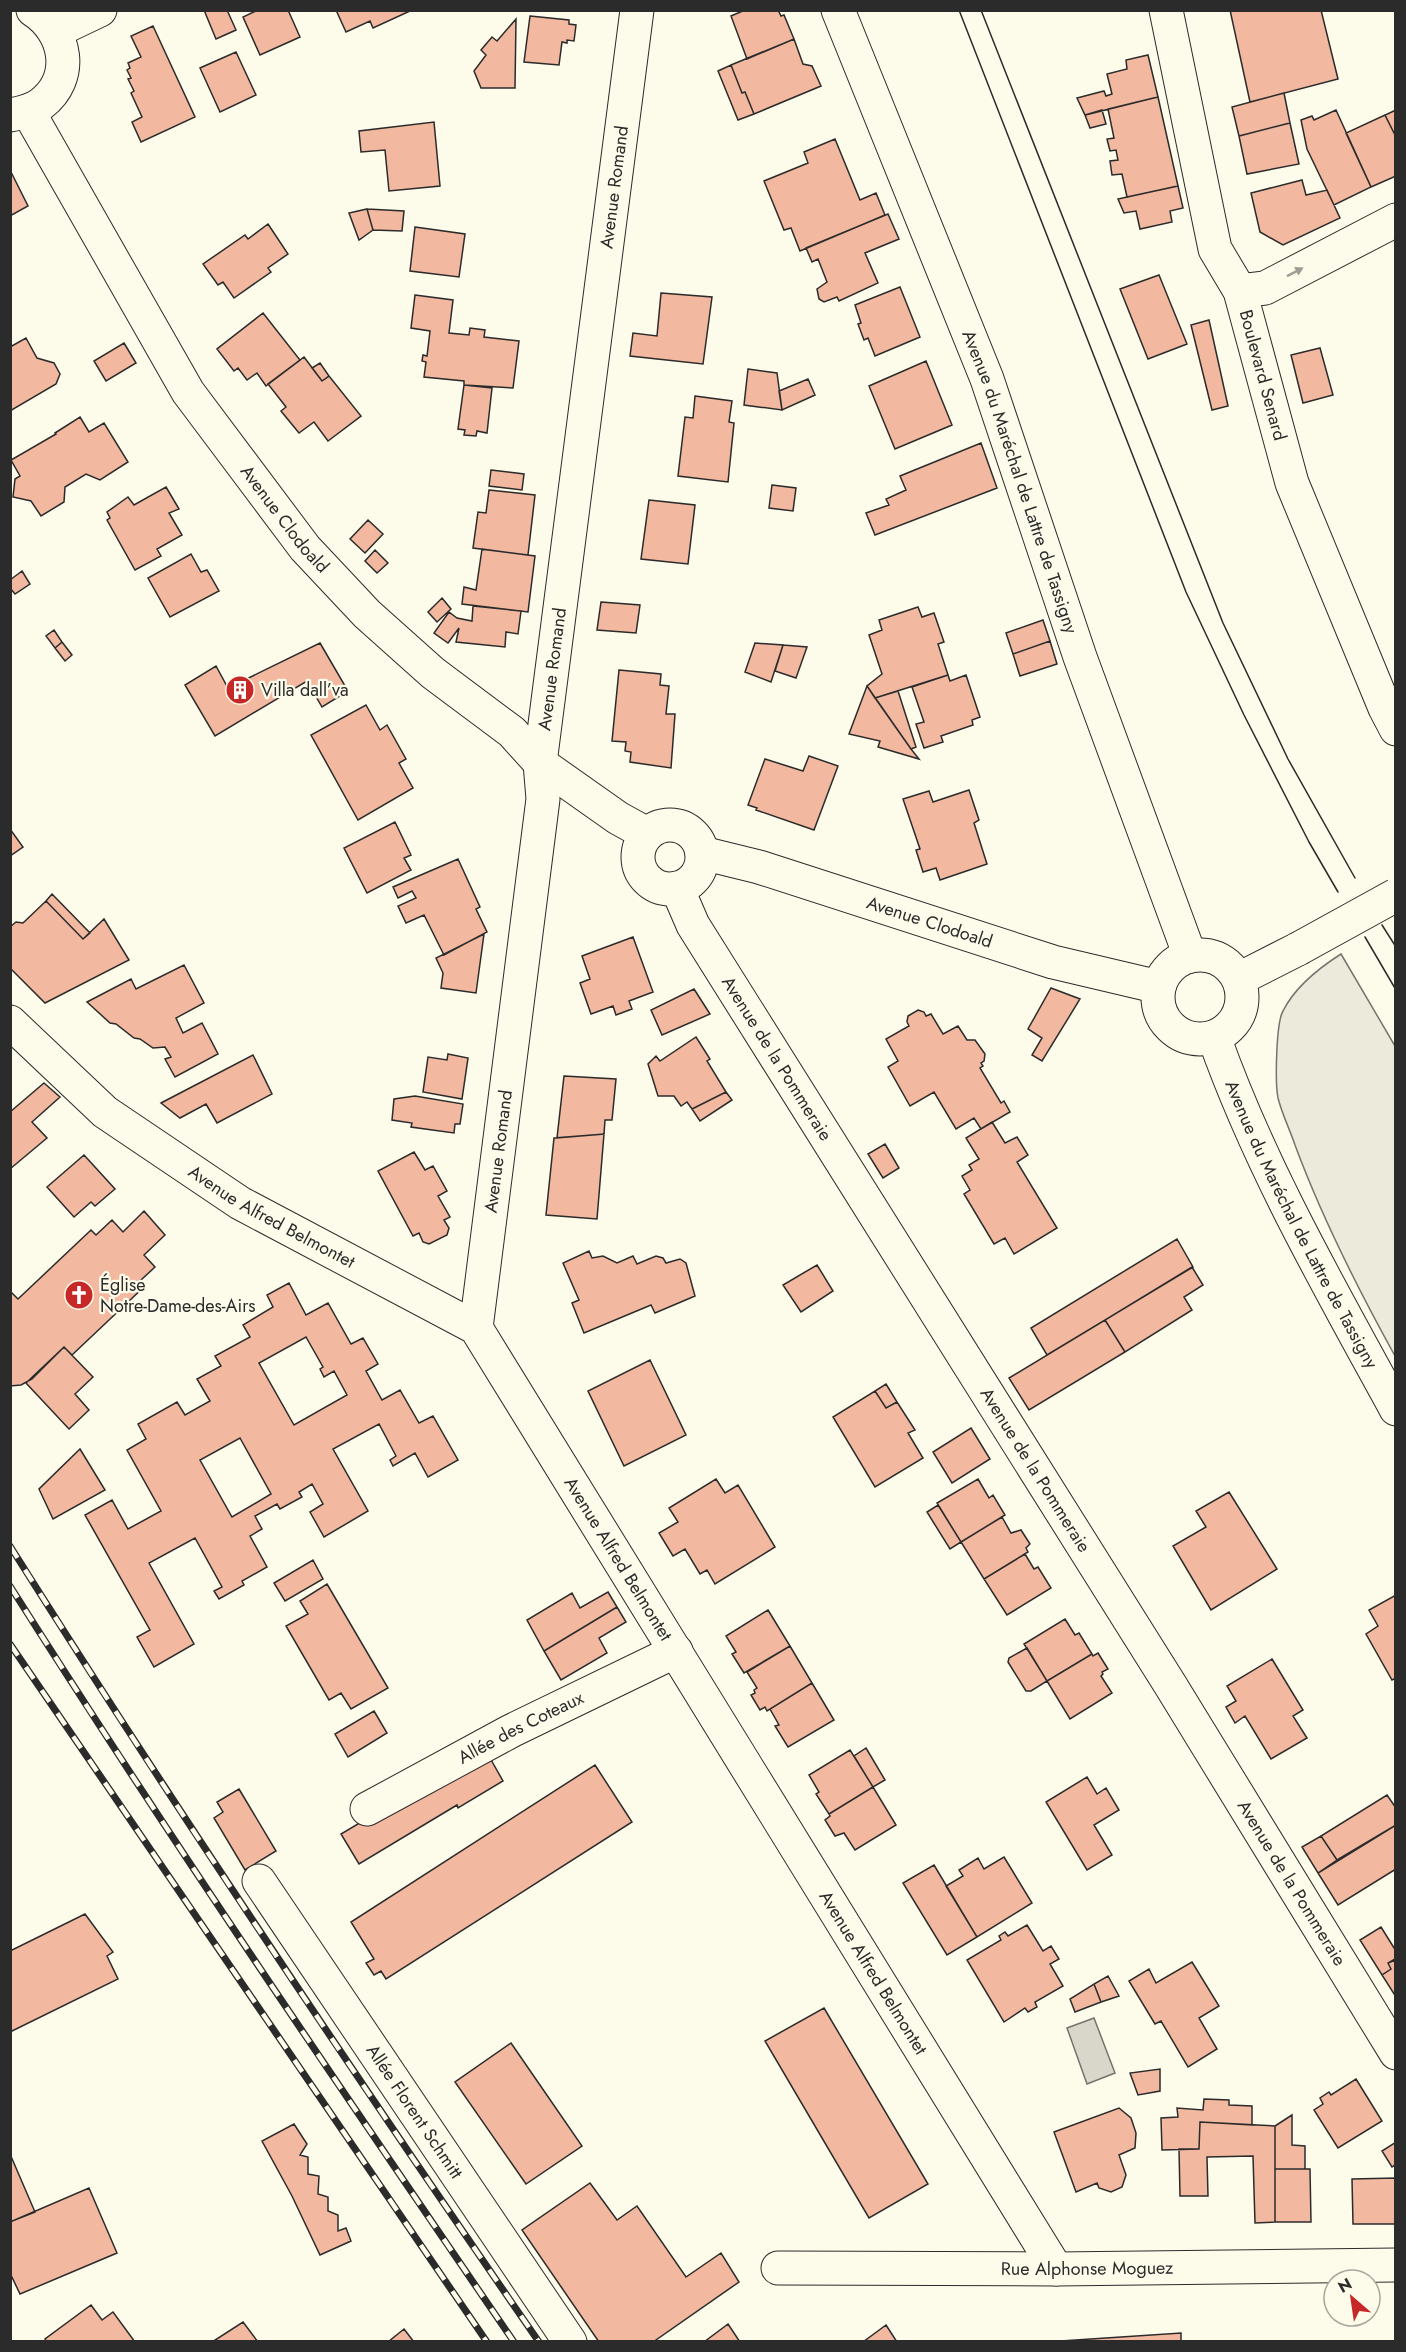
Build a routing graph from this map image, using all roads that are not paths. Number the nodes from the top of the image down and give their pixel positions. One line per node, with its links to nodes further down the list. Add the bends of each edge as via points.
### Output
1 (100, 10): 5 (street)
2 (638, 10): 10 (street, Avenue Romand)
3 (838, 10): 15 (street, Avenue du Maréchal de Lattre de Tassigny, via 987,379 1080,657)
4 (1166, 10): 8 (street, Boulevard Senard, via 1215,249)
5 (44, 21): 6 (street, via 62,48 62,71 55,89 41,104)
6 (20, 113): 10 (street, Avenue Clodoald, via 188,392 305,548 367,614 433,673 512,732)
7 (1395, 220): 8 (street, one-way to 7, via 1266,288)
8 (1240, 291): 9 (street, Boulevard Senard, via 1292,483)
9 (1395, 729)
10 (540, 763): 11 (street, Avenue Clodoald); 20 (street, Avenue Romand, via 543,799)
11 (647, 834): 12 (street, via 666,825 677,825 691,832); 13 (street, via 640,848 640,868 655,885)
12 (702, 853): 13 (street, via 700,870); 17 (street, Avenue Clodoald, via 759,867 1053,962)
13 (677, 888): 25 (street, Avenue de la Pommeraie, via 693,925 1171,1686)
14 (1395, 895): 16 (street, bridge)
15 (1190, 956): 16 (street, via 1218,958); 17 (street, via 1170,967)
16 (1239, 979): 19 (street, via 1239,1013 1233,1024)
17 (1159, 987): 19 (street, via 1160,1011 1176,1032 1188,1038)
18 (10, 1022): 20 (street, Avenue Alfred Belmontet, via 105,1112 240,1203)
19 (1214, 1037): 21 (street, Avenue du Maréchal de Lattre de Tassigny, via 1228,1078 1304,1239)
20 (476, 1328): 22 (street, Avenue Alfred Belmontet)
21 (1395, 1409)
22 (676, 1651): 23 (street, Allée des Coteaux, via 511,1731); 28 (street, Avenue Alfred Belmontet)
23 (367, 1809)
24 (259, 1881): 29 (street, Allée Florent Schmitt)
25 (1395, 2053)
26 (1395, 2265): 28 (street, Rue Alphonse Moguez)
27 (778, 2268): 28 (street, Rue Alphonse Moguez)
28 (1056, 2269)
29 (570, 2342)

